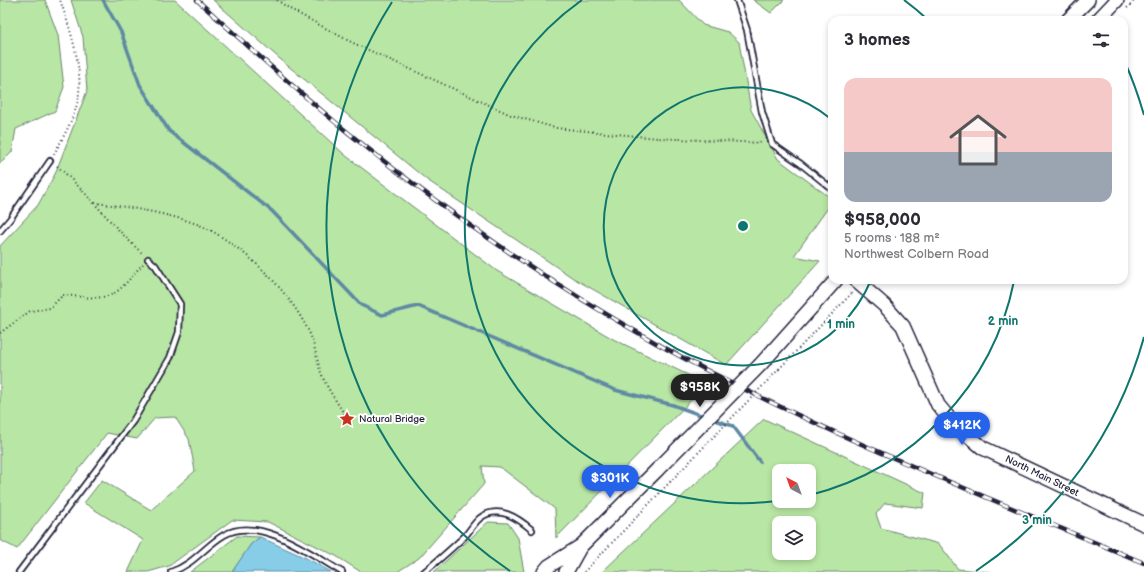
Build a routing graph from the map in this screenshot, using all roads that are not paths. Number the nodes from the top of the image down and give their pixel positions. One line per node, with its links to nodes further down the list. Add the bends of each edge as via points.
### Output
1 (737, 0): 7 (lane, via 747,30 762,112 772,144)
2 (1088, 0): 4 (main road)
3 (1117, 0): 5 (main road)
4 (1072, 16)
5 (1102, 16)
6 (50, 161): 8 (lane)
7 (828, 186)
8 (0, 231)
9 (148, 259): 15 (lane, via 155,265 180,304 179,332 170,358 133,421)
10 (832, 284): 14 (main road, bridge, via 761,364)
11 (860, 284): 12 (main road, North Main Street, via 903,326 938,405 953,423 983,448)
12 (1144, 524)
13 (532, 530): 18 (lane, via 512,515 487,514)
14 (581, 546): 19 (main road, via 549,566); 20 (main road)
15 (19, 572)
16 (171, 572): 17 (lane, via 194,560 223,535 242,528 280,537)
17 (342, 572)
18 (424, 572)
19 (544, 572)
20 (566, 572)

